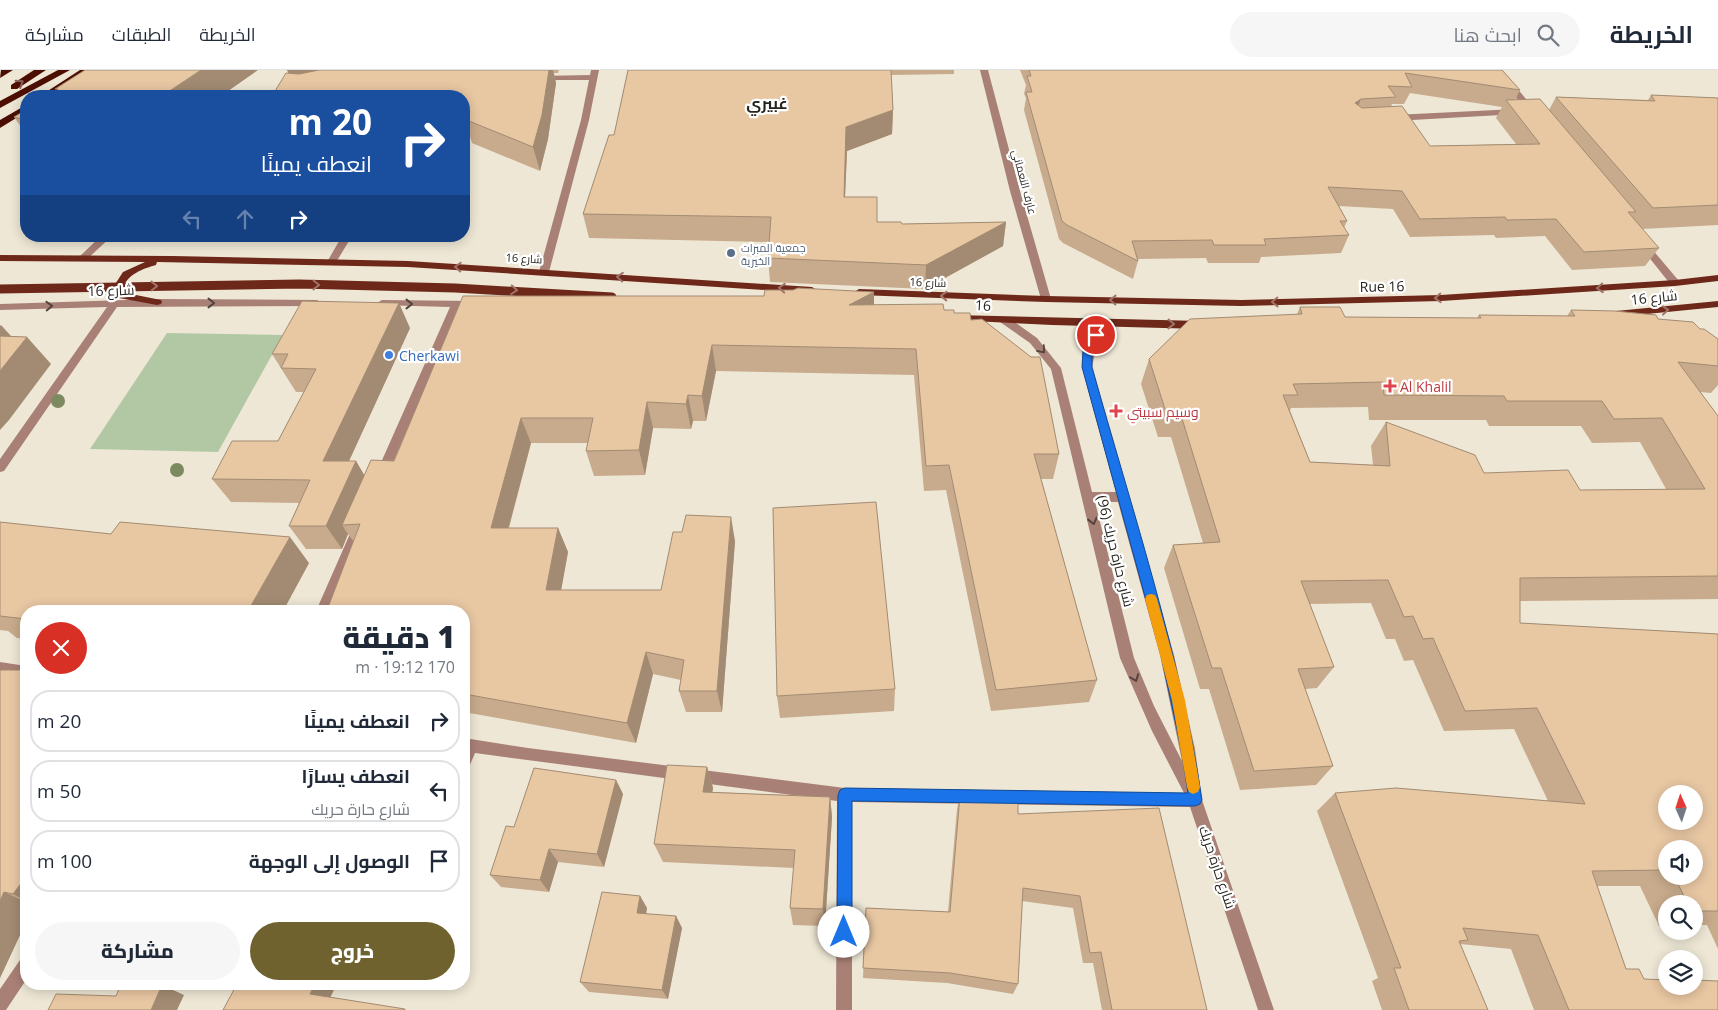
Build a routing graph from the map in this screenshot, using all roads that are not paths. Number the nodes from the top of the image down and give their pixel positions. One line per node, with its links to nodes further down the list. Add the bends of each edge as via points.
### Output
1 (8, 70): 8 (highway)
2 (41, 70): 13 (highway, one-way to 2)
3 (65, 70): 10 (highway)
4 (88, 70): 11 (highway)
5 (984, 70): 32 (street, عارف النعماني)
6 (1498, 70): 16 (street, via 1534,114)
7 (595, 74): 9 (street); 25 (street)
8 (0, 75)
9 (534, 78)
10 (28, 90)
11 (55, 90)
12 (20, 94): 14 (highway)
13 (0, 96)
14 (0, 105)
15 (20, 112): 17 (highway)
16 (1384, 119)
17 (0, 125)
18 (1636, 237): 27 (street)
19 (100, 242): 22 (street)
20 (344, 242): 24 (street)
21 (0, 258): 22 (main road, شارع 16)
22 (82, 259): 23 (main road, شارع 16)
23 (173, 259): 24 (main road, شارع 16); 33 (main road, via 134,270 118,284 119,293 123,296)
24 (332, 262): 25 (main road, شارع 16, one-way to 24)
25 (544, 272): 29 (main road, شارع 16, one-way to 25)
26 (1718, 278): 27 (main road, Rue 16)
27 (1674, 283): 32 (main road, Rue 16, one-way to 32, via 1441,298 1242,303)
28 (0, 289): 31 (main road, شارع 16, one-way to 31, bridge, via 277,284 502,289)
29 (823, 291)
30 (853, 292): 32 (main road, شارع 16, one-way to 30)
31 (619, 298)
32 (1046, 299)
33 (157, 302): 34 (street, شارع 16, one-way to 34); 36 (street, شارع 16)
34 (327, 303)
35 (367, 303): 37 (street, one-way to 37)
36 (114, 304): 40 (street, شارع 16, one-way to 36); 47 (street)
37 (457, 304): 38 (street); 48 (street)
38 (490, 304)
39 (1718, 304): 41 (main road, شارع 16, one-way to 39)
40 (0, 307)
41 (1614, 314): 44 (street)
42 (947, 317): 43 (main road, 16)
43 (1004, 320): 45 (main road, 16); 49 (street, شارع حارة حريك (96), one-way to 49, via 1043,349 1056,368)
44 (1636, 323)
45 (1112, 324): 46 (main road, one-way to 46); 50 (street, شارع حارة حريك, via 1096,335 1088,350 1087,367)
46 (1214, 325)
47 (0, 468)
48 (377, 485)
49 (1087, 497): 50 (street); 57 (street, شارع حارة حريك (96), one-way to 57, via 1127,658 1145,704)
50 (1123, 497): 57 (street, شارع حارة حريك, via 1178,700)
51 (365, 512): 52 (street)
52 (325, 605)
53 (0, 668): 54 (street)
54 (20, 671)
55 (470, 745): 56 (street)
56 (845, 795): 57 (street); 60 (street)
57 (1195, 800): 61 (street, شارع حارة حريك)
58 (20, 975): 59 (street)
59 (0, 1004)
60 (844, 1010)
61 (1266, 1010)

